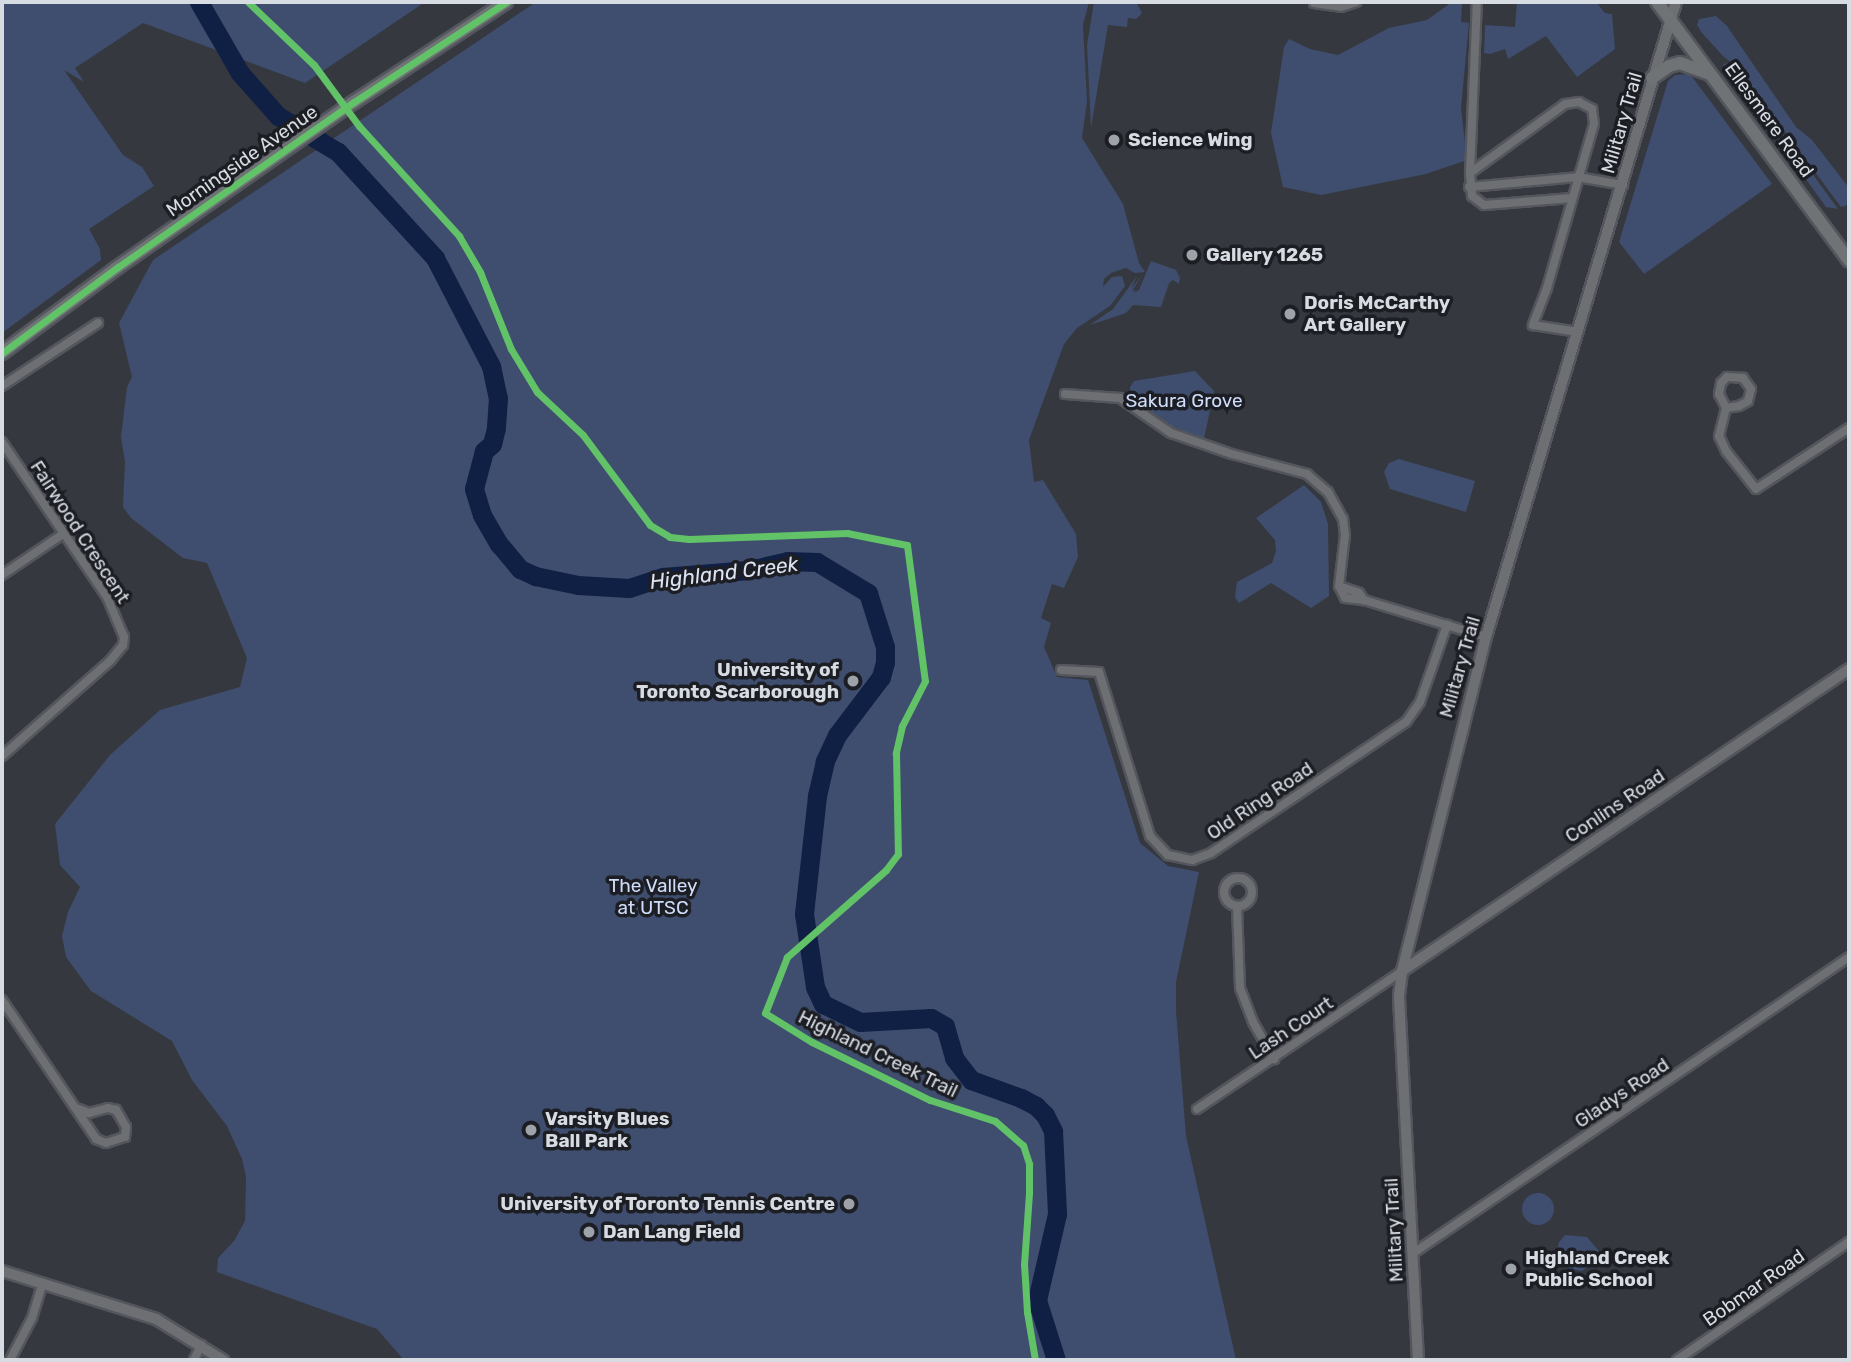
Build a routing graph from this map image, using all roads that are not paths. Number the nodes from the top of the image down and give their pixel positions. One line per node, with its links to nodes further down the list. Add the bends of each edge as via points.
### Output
1 (506, 2): 18 (main road, Morningside Avenue, via 355,102)
2 (1356, 2): 6 (street, via 1341,7)
3 (1477, 2): 10 (street)
4 (1657, 2): 7 (main road, Ellesmere Road)
5 (1676, 2): 7 (street, Military Trail)
6 (1314, 3)
7 (1670, 20): 8 (main road, Ellesmere Road); 9 (street, Military Trail)
8 (1711, 75): 9 (main road, via 1680,63); 15 (main road, Ellesmere Road)
9 (1652, 78): 12 (street, Military Trail)
10 (1470, 173): 11 (street, via 1565,104 1579,102 1592,109 1595,121); 13 (street)
11 (1578, 177): 12 (street); 13 (street); 14 (street)
12 (1623, 185): 17 (street, Military Trail)
13 (1469, 187): 14 (street, via 1484,205)
14 (1572, 198): 17 (street, via 1533,325)
15 (1849, 261)
16 (98, 323): 19 (street)
17 (1578, 332): 27 (street, Military Trail)
18 (2, 353)
19 (2, 386)
20 (1065, 394): 26 (street, via 1120,398 1171,433 1315,480 1328,492 1343,519 1339,586 1359,593 1361,601)
21 (1726, 408): 21 (street, via 1748,401 1751,389 1744,378 1727,377 1721,383 1719,394); 22 (street, via 1719,436 1756,489)
22 (1849, 428)
23 (2, 442): 24 (street, Fairwood Crescent)
24 (63, 534): 25 (street); 30 (street, Fairwood Crescent, via 120,621 123,645)
25 (2, 575)
26 (1447, 625): 27 (street); 29 (street, Old Ring Road, via 1419,705 1408,720 1196,859 1172,857 1152,840 1099,672)
27 (1486, 637): 33 (street, Military Trail)
28 (1849, 669): 33 (street, Conlins Road)
29 (1061, 670)
30 (2, 756)
31 (1237, 906): 35 (street, via 1240,988)
32 (1849, 957): 39 (street, Gladys Road)
33 (1402, 971): 35 (street, Lash Court); 39 (street, Military Trail, via 1399,996)
34 (2, 1000): 37 (street)
35 (1274, 1059): 36 (street, Lash Court)
36 (1197, 1109)
37 (79, 1110): 37 (street, via 96,1139 106,1143 125,1137 126,1127 116,1110)
38 (1849, 1242): 47 (street, Bobmar Road)
39 (1412, 1254): 46 (street, Military Trail)
40 (2, 1270): 41 (street)
41 (43, 1283): 42 (street, via 141,1313); 43 (street, via 32,1318)
42 (201, 1345): 44 (street); 45 (street)
43 (10, 1360)
44 (194, 1360)
45 (223, 1360)
46 (1419, 1360)
47 (1677, 1360)

